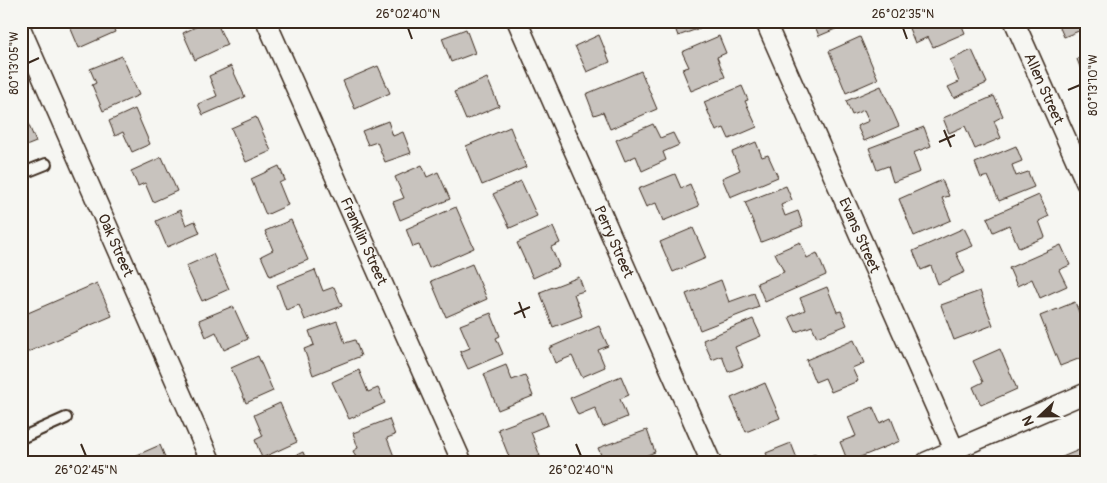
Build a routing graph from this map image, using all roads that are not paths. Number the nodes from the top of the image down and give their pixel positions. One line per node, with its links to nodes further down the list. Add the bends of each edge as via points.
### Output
1 (266, 21): 14 (street, Franklin Street)
2 (517, 21): 15 (street, Perry Street)
3 (765, 21): 12 (street, Evans Street)
4 (1014, 21): 8 (street, Allen Street)
5 (21, 29): 13 (street, Oak Street)
6 (46, 164): 7 (lane)
7 (21, 174)
8 (1086, 183)
9 (1086, 393): 12 (street)
10 (66, 418): 11 (lane)
11 (21, 438)
12 (954, 449): 16 (street)
13 (211, 462)
14 (462, 462)
15 (711, 462)
16 (926, 462)

